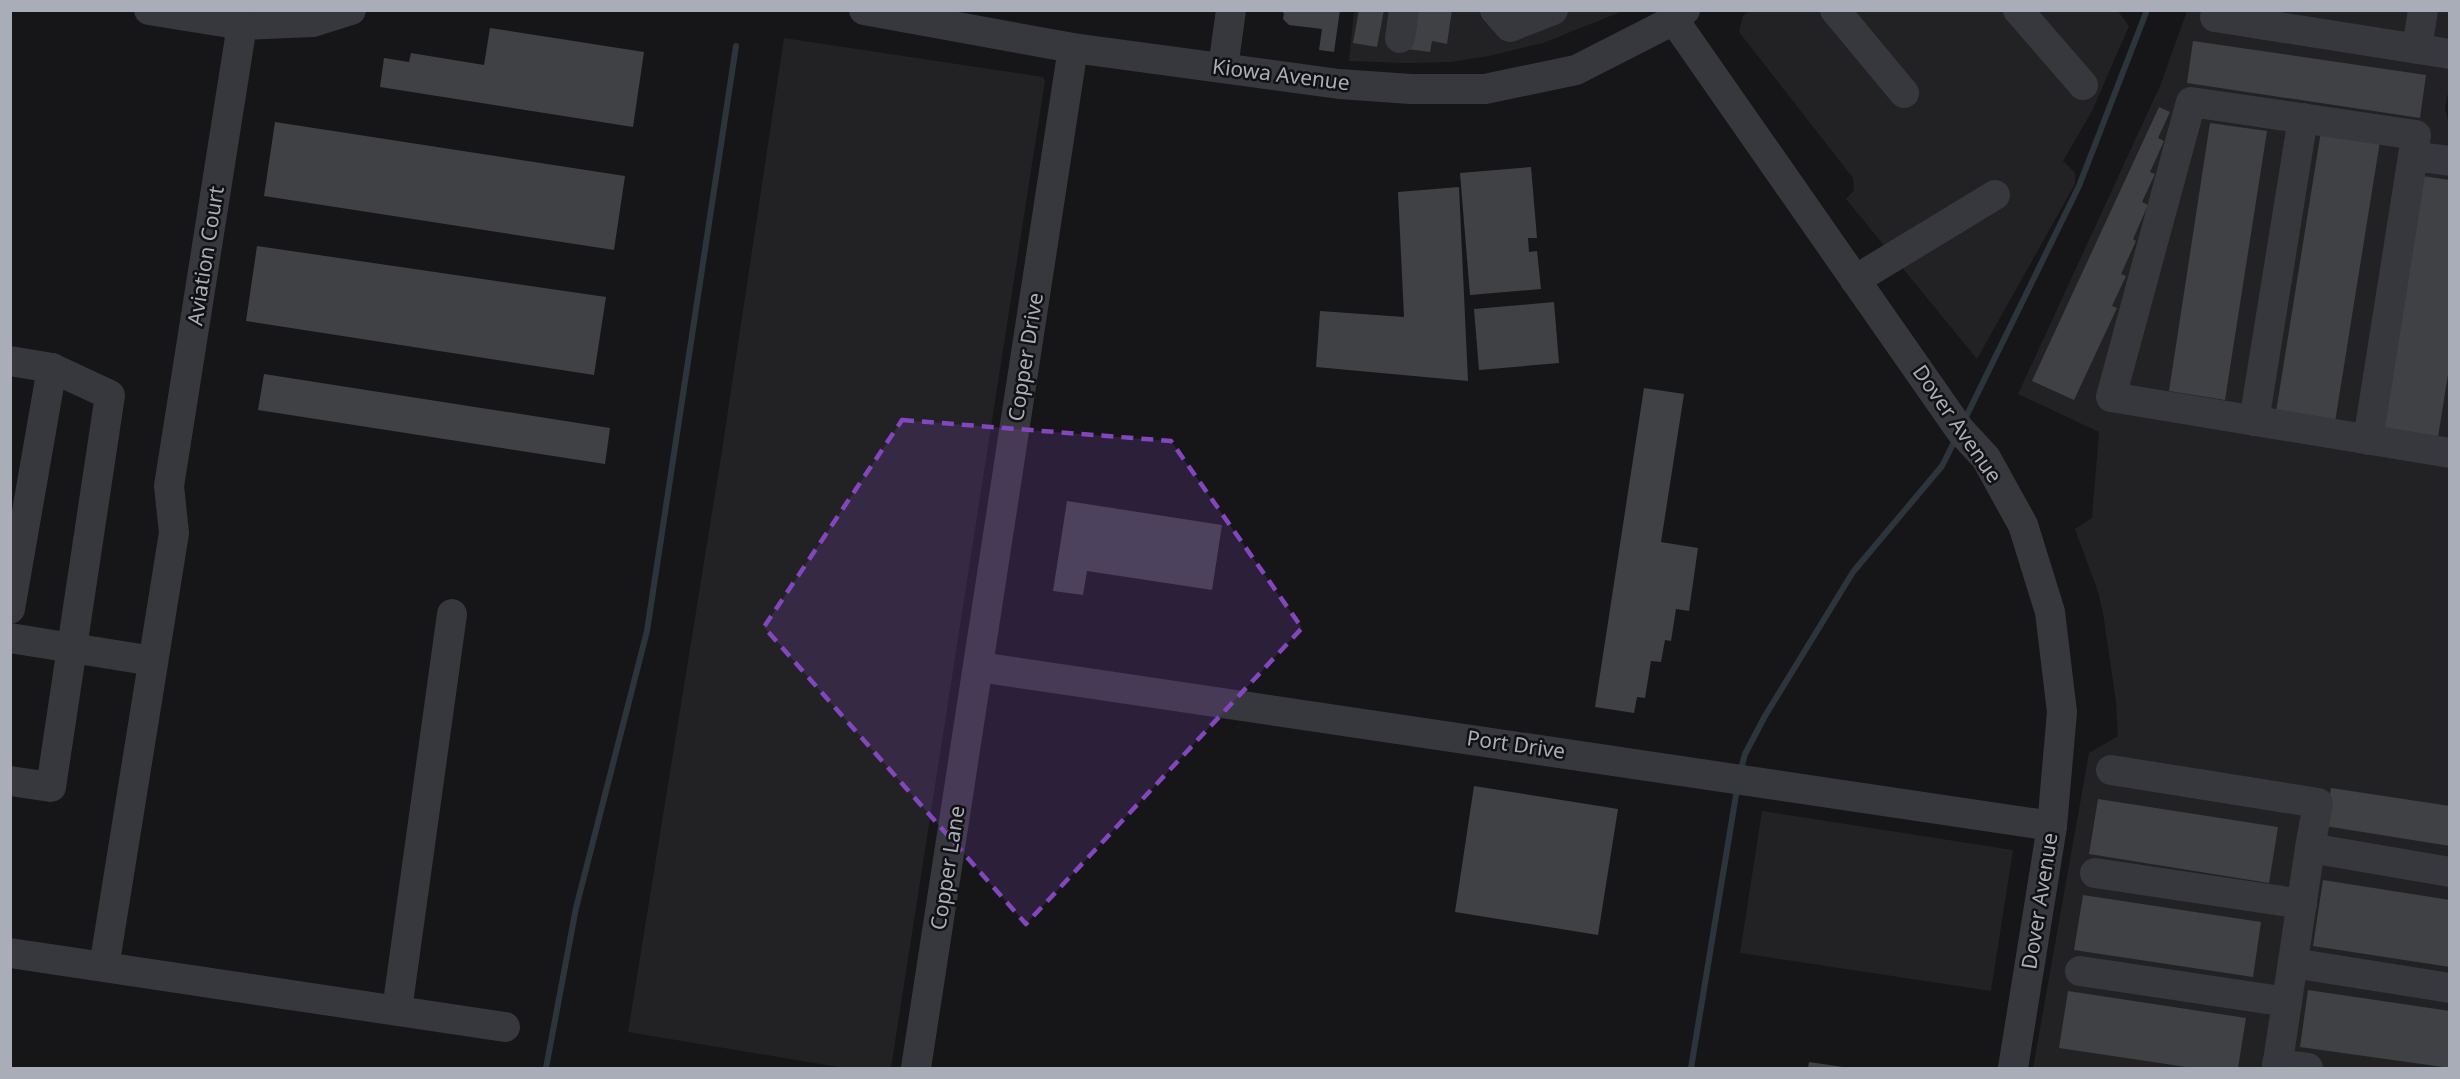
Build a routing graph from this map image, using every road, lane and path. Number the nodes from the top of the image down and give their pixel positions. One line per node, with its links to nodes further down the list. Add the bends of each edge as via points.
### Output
1 (149, 10): 13 (street)
2 (351, 10): 13 (street, via 313,22)
3 (864, 10): 12 (street, Kiowa Avenue)
4 (1231, 10): 17 (street)
5 (1495, 10): 6 (street, via 1510,27)
6 (1553, 10)
7 (1835, 10): 19 (street)
8 (2018, 10): 18 (street)
9 (2217, 10): 15 (street, via 2215,17)
10 (2423, 10): 15 (street)
11 (1680, 15): 17 (street, Kiowa Avenue, via 1576,70 1485,88 1356,85); 24 (street, Dover Avenue)
12 (937, 17): 14 (street, Kiowa Avenue)
13 (242, 25): 34 (street, Aviation Court, via 169,486 174,533)
14 (1073, 48): 17 (street, Kiowa Avenue); 35 (street, Copper Drive)
15 (2417, 49): 16 (street)
16 (2450, 54)
17 (1223, 68)
18 (2083, 85)
19 (1904, 93)
20 (2303, 118): 21 (street, via 2416,135); 27 (street); 27 (street, via 2191,102 2111,397)
21 (2413, 156): 22 (street); 28 (street)
22 (2450, 161)
23 (1995, 195): 24 (street)
24 (1856, 280): 38 (street, Dover Avenue, via 1960,430 1986,458 2024,525 2050,612 2062,712)
25 (10, 361): 26 (street)
26 (52, 368): 30 (street); 33 (street, via 110,395)
27 (2254, 421): 28 (street)
28 (2368, 440): 29 (street)
29 (2450, 453)
30 (10, 609)
31 (452, 614): 49 (street)
32 (10, 638): 33 (street)
33 (72, 647): 34 (street); 37 (street, via 51,787)
34 (153, 662): 45 (street, Aviation Court)
35 (979, 667): 38 (street, Port Drive); 52 (street, Copper Lane)
36 (2111, 770): 39 (street, via 2318,803)
37 (10, 781)
38 (2052, 826): 53 (street, Dover Avenue)
39 (2310, 848): 40 (street); 42 (street)
40 (2450, 872)
41 (2095, 873): 42 (street)
42 (2302, 904): 44 (street)
43 (10, 953): 45 (street)
44 (2293, 963): 47 (street); 48 (street)
45 (104, 967): 49 (street)
46 (2080, 971): 48 (street)
47 (2450, 988)
48 (2287, 1002): 51 (street)
49 (397, 1010): 50 (street)
50 (505, 1027)
51 (2277, 1066): 54 (street)
52 (916, 1068)
53 (2013, 1068)
54 (2308, 1068)

